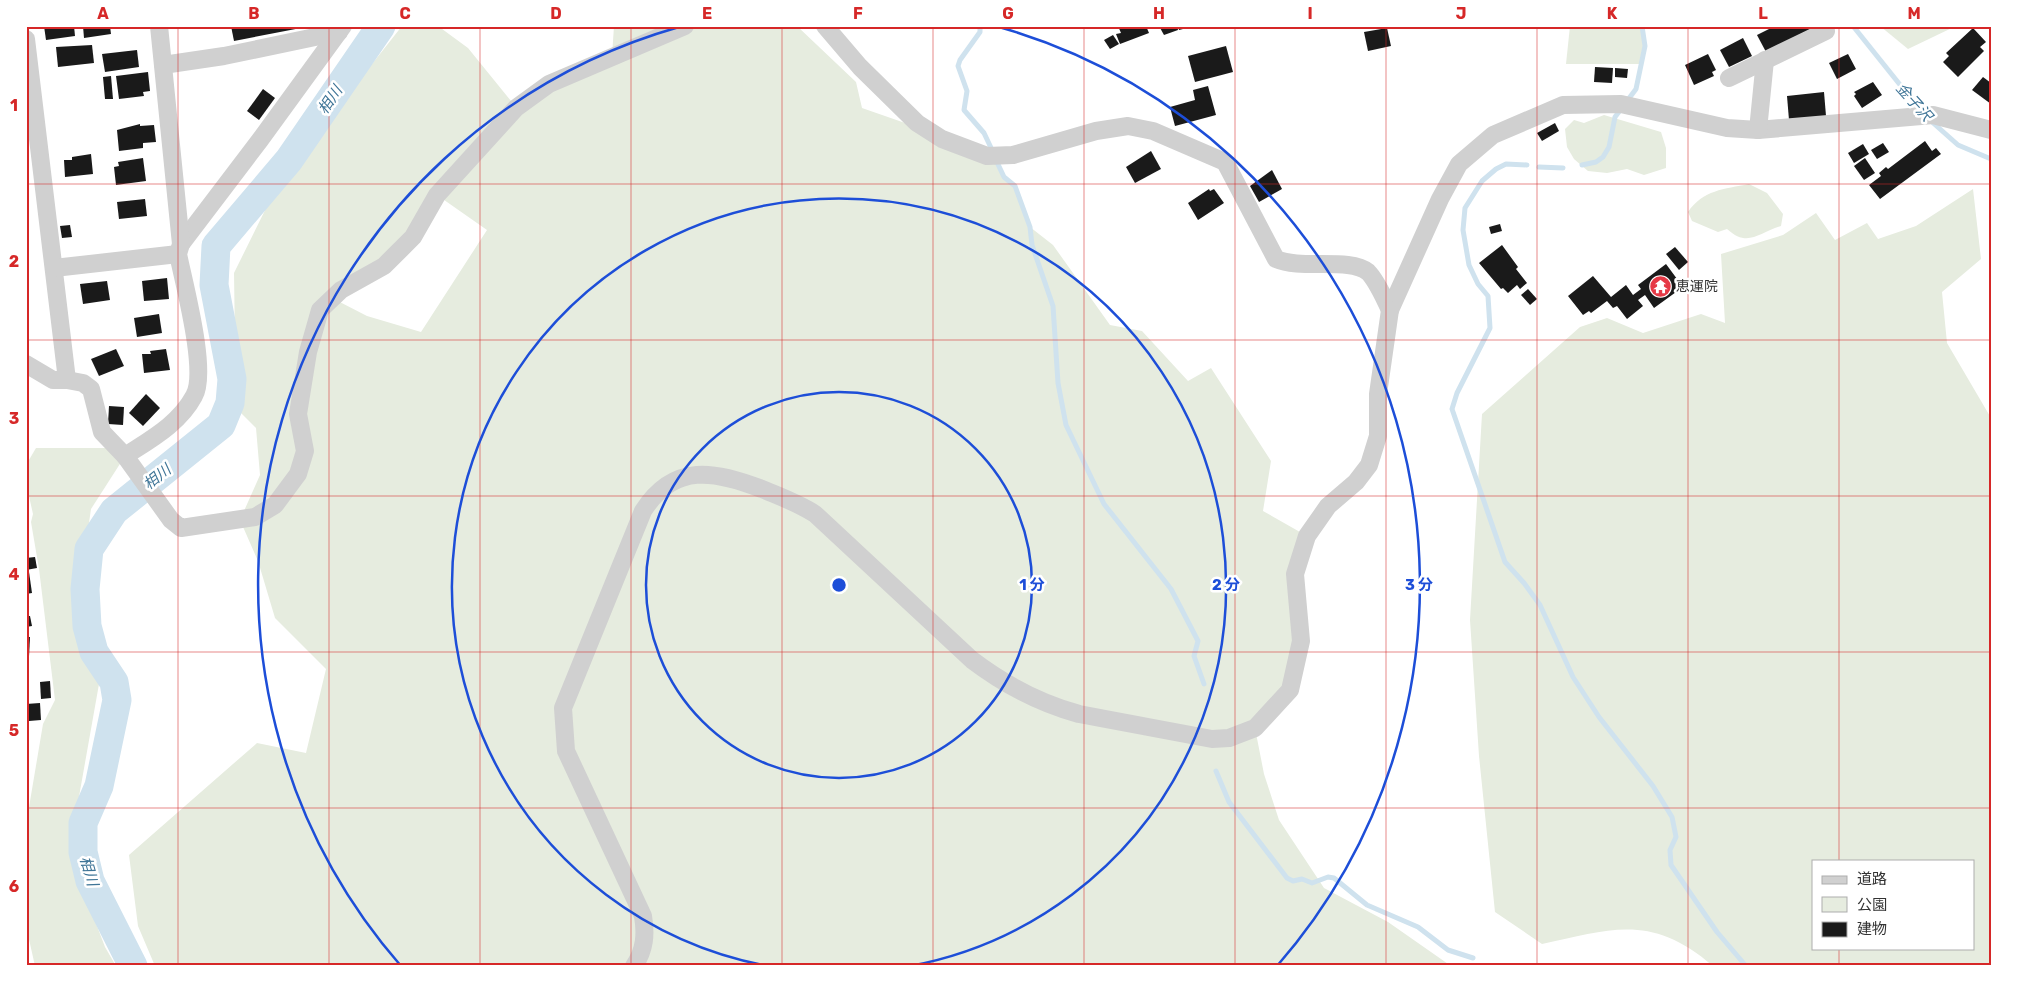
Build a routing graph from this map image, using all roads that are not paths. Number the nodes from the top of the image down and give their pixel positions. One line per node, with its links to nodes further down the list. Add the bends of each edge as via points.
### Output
1 (159, 26): 8 (street)
2 (685, 26): 17 (street, via 549,84 516,108 437,195 413,237 384,266 340,290 320,310 308,352 298,414 306,451 298,474 275,505 255,517 181,528 171,520)
3 (825, 26): 14 (street, via 860,67 917,123 942,139 994,156 1014,155 1109,128 1128,126 1153,131 1225,162 1276,259 1287,264 1358,266 1369,273)
4 (341, 29): 8 (street, via 224,56); 12 (street)
5 (1826, 31): 7 (street)
6 (26, 39): 13 (street)
7 (1765, 60): 9 (street); 10 (street)
8 (163, 65): 12 (street)
9 (1729, 78)
10 (1758, 130): 11 (street, via 1912,115 1933,115); 14 (street, via 1727,128 1626,105 1563,105 1493,135 1459,164)
11 (1991, 130)
12 (179, 249): 13 (street); 17 (street, via 198,358 199,382 186,409 166,429)
13 (54, 268): 16 (street)
14 (1390, 310): 18 (street, via 1378,394 1378,436 1369,465 1356,482 1328,506 1307,536 1295,574 1301,641 1290,690 1255,728 1228,738 1212,739 1079,714 1024,694 998,680 972,660 815,514 798,503 736,479 712,474 676,480 659,490 643,510 563,708 566,751 643,916 644,946)
15 (26, 364): 16 (street, via 53,380)
16 (67, 380): 17 (street, via 83,383 91,389 102,432)
17 (125, 456)
18 (634, 966)

